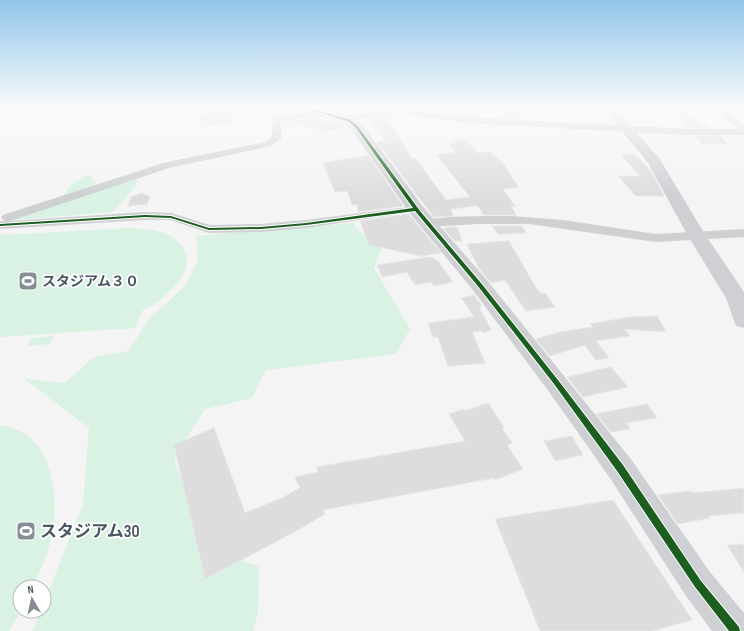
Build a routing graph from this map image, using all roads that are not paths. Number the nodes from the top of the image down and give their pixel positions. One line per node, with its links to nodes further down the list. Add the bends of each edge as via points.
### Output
1 (276, 137): 5 (street, via 268,144 167,165)
2 (364, 137): 4 (street)
3 (634, 137): 8 (street, via 654,161)
4 (421, 216): 6 (street, via 261,228 209,229 171,218 145,216); 8 (street, via 536,222 602,229 625,236); 10 (street, via 479,284 556,382 620,468 698,584)
5 (0, 220)
6 (0, 225)
7 (744, 233): 8 (street)
8 (697, 236): 9 (street, via 737,298)
9 (744, 320)
10 (734, 631)

